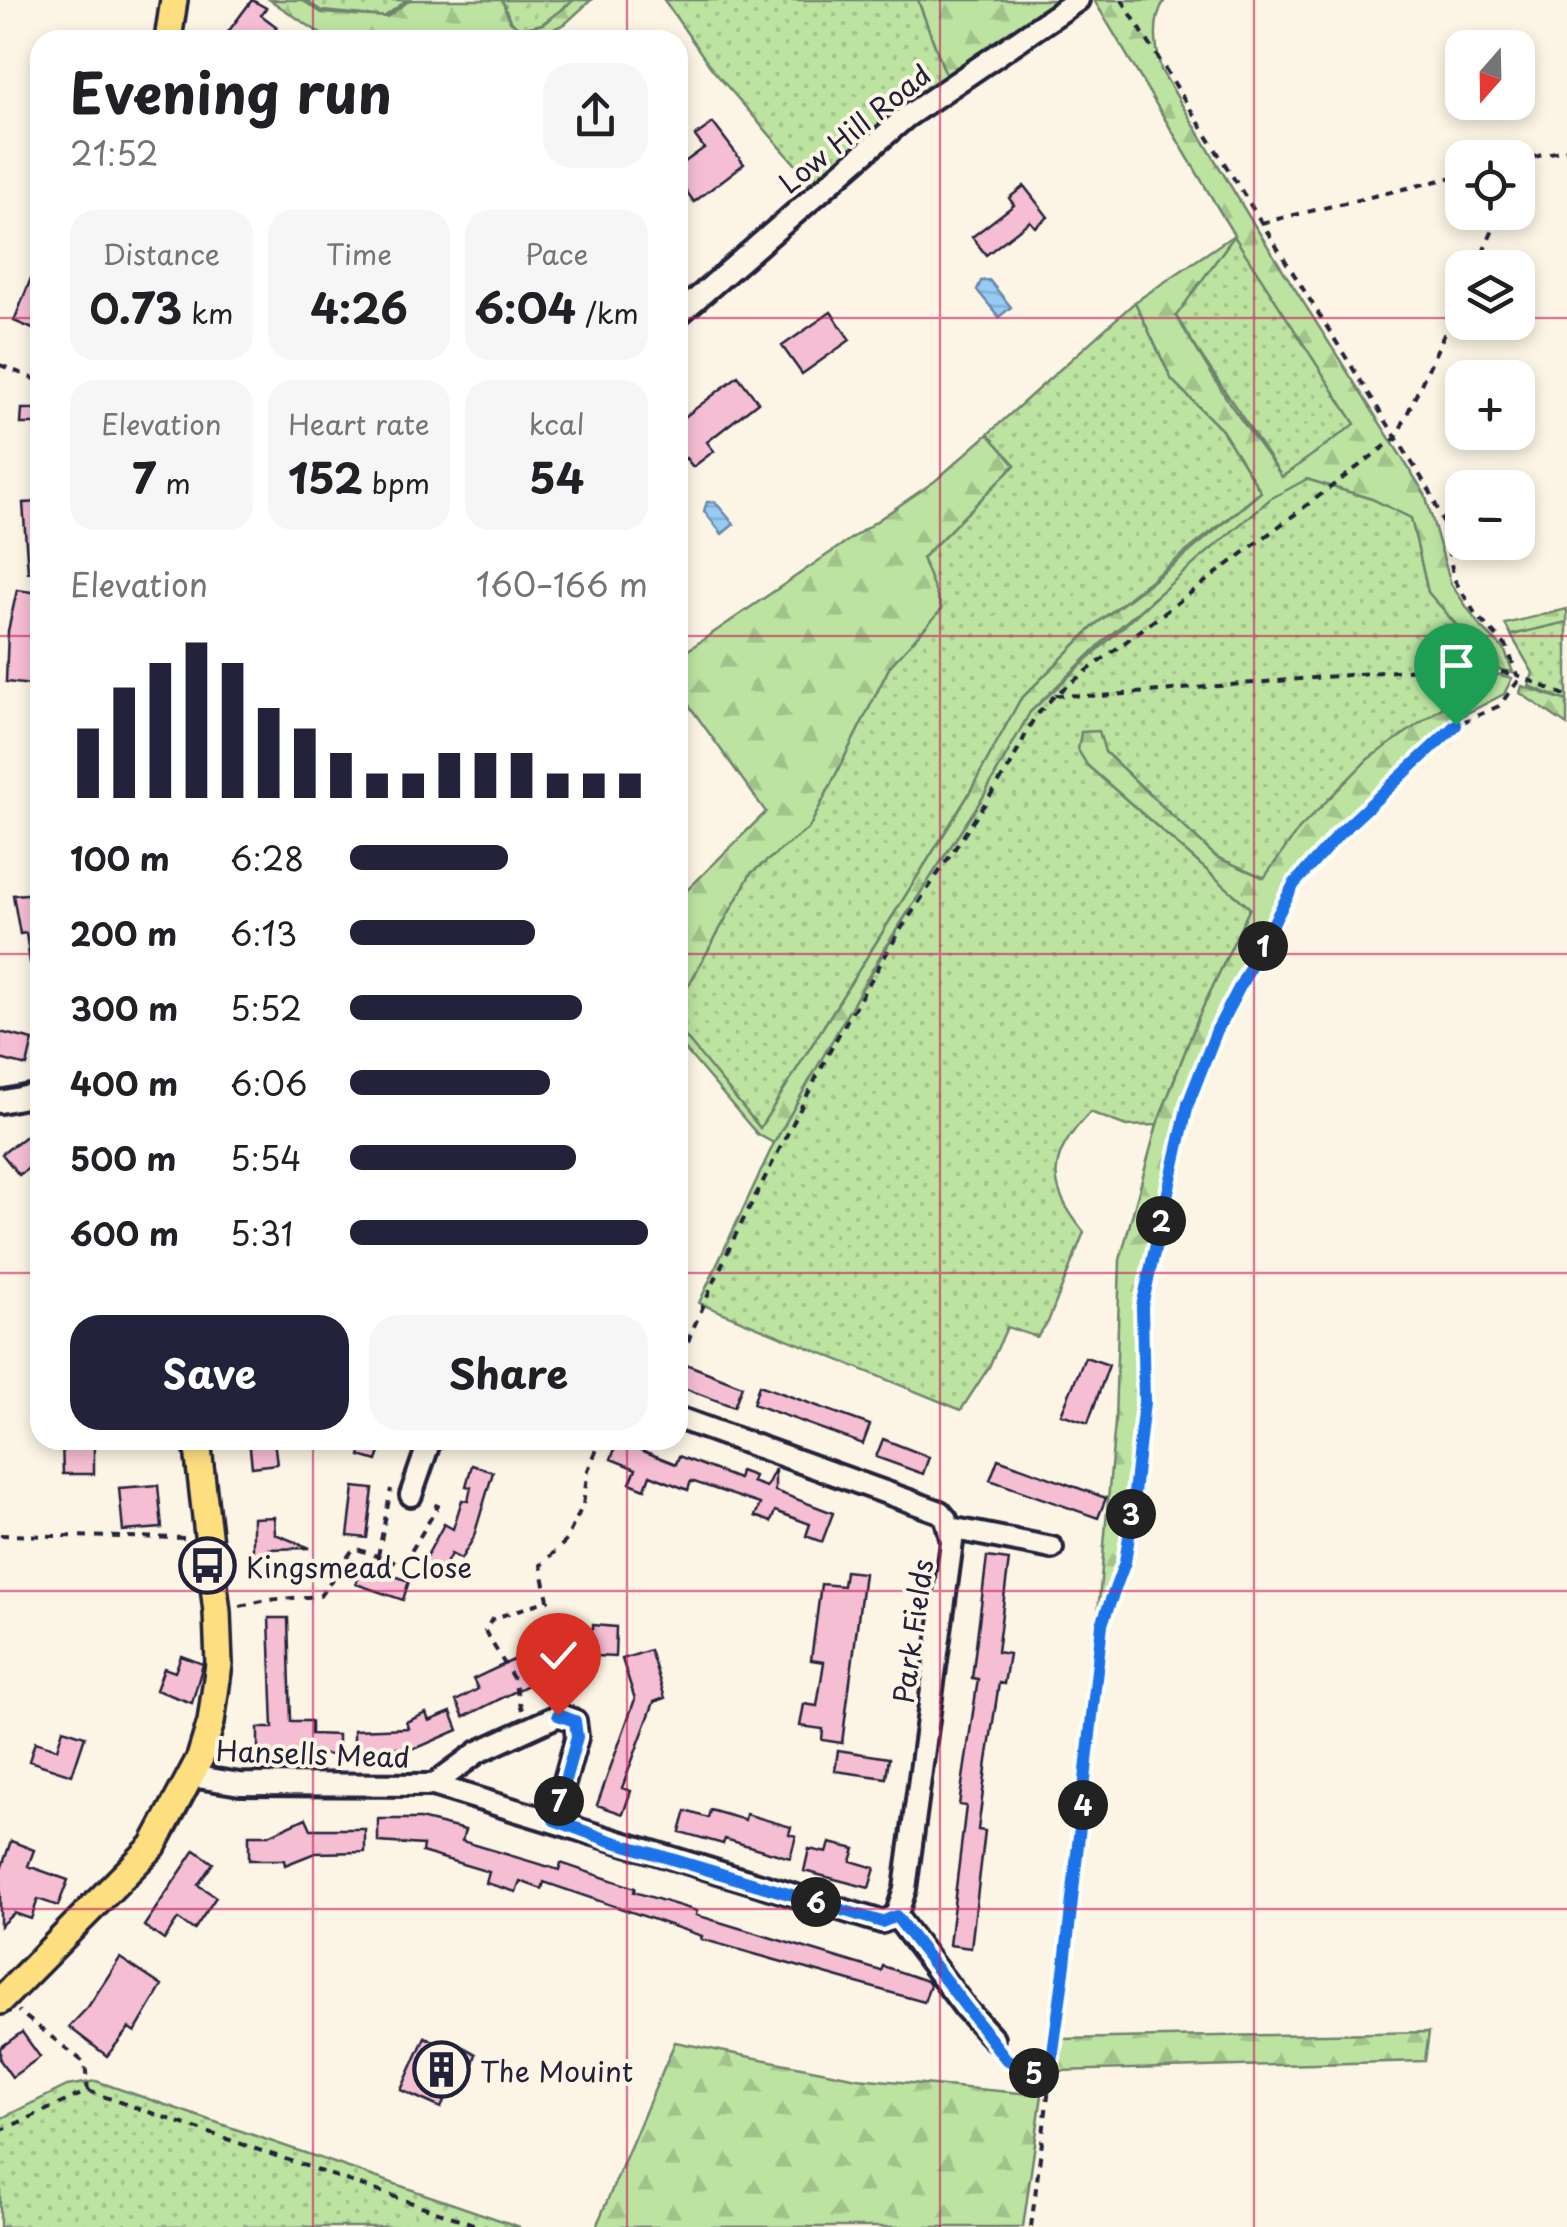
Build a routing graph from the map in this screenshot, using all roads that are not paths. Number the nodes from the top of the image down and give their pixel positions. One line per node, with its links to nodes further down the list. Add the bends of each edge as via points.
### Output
1 (174, 0): 3 (main road)
2 (1078, 0): 4 (street, Low Hill Road, via 906,117)
3 (170, 30)
4 (688, 306)
5 (30, 1096): 6 (street)
6 (0, 1102)
7 (688, 1422): 11 (street, Park Fields, via 940,1512)
8 (198, 1450): 13 (main road, via 219,1664 212,1722)
9 (426, 1450): 10 (street)
10 (410, 1495)
11 (950, 1528): 12 (street); 16 (street, Park Fields, via 908,1870)
12 (1052, 1548)
13 (191, 1776): 14 (street, Hansells Mead, via 240,1784); 17 (main road, via 153,1846)
14 (433, 1785): 15 (street, Hansells Mead); 15 (street, Hansells Mead, via 478,1752 558,1715 575,1721 577,1737)
15 (554, 1820): 16 (street, Hansells Mead, via 882,1922)
16 (896, 1916): 18 (street)
17 (2, 1999)
18 (993, 2038)

